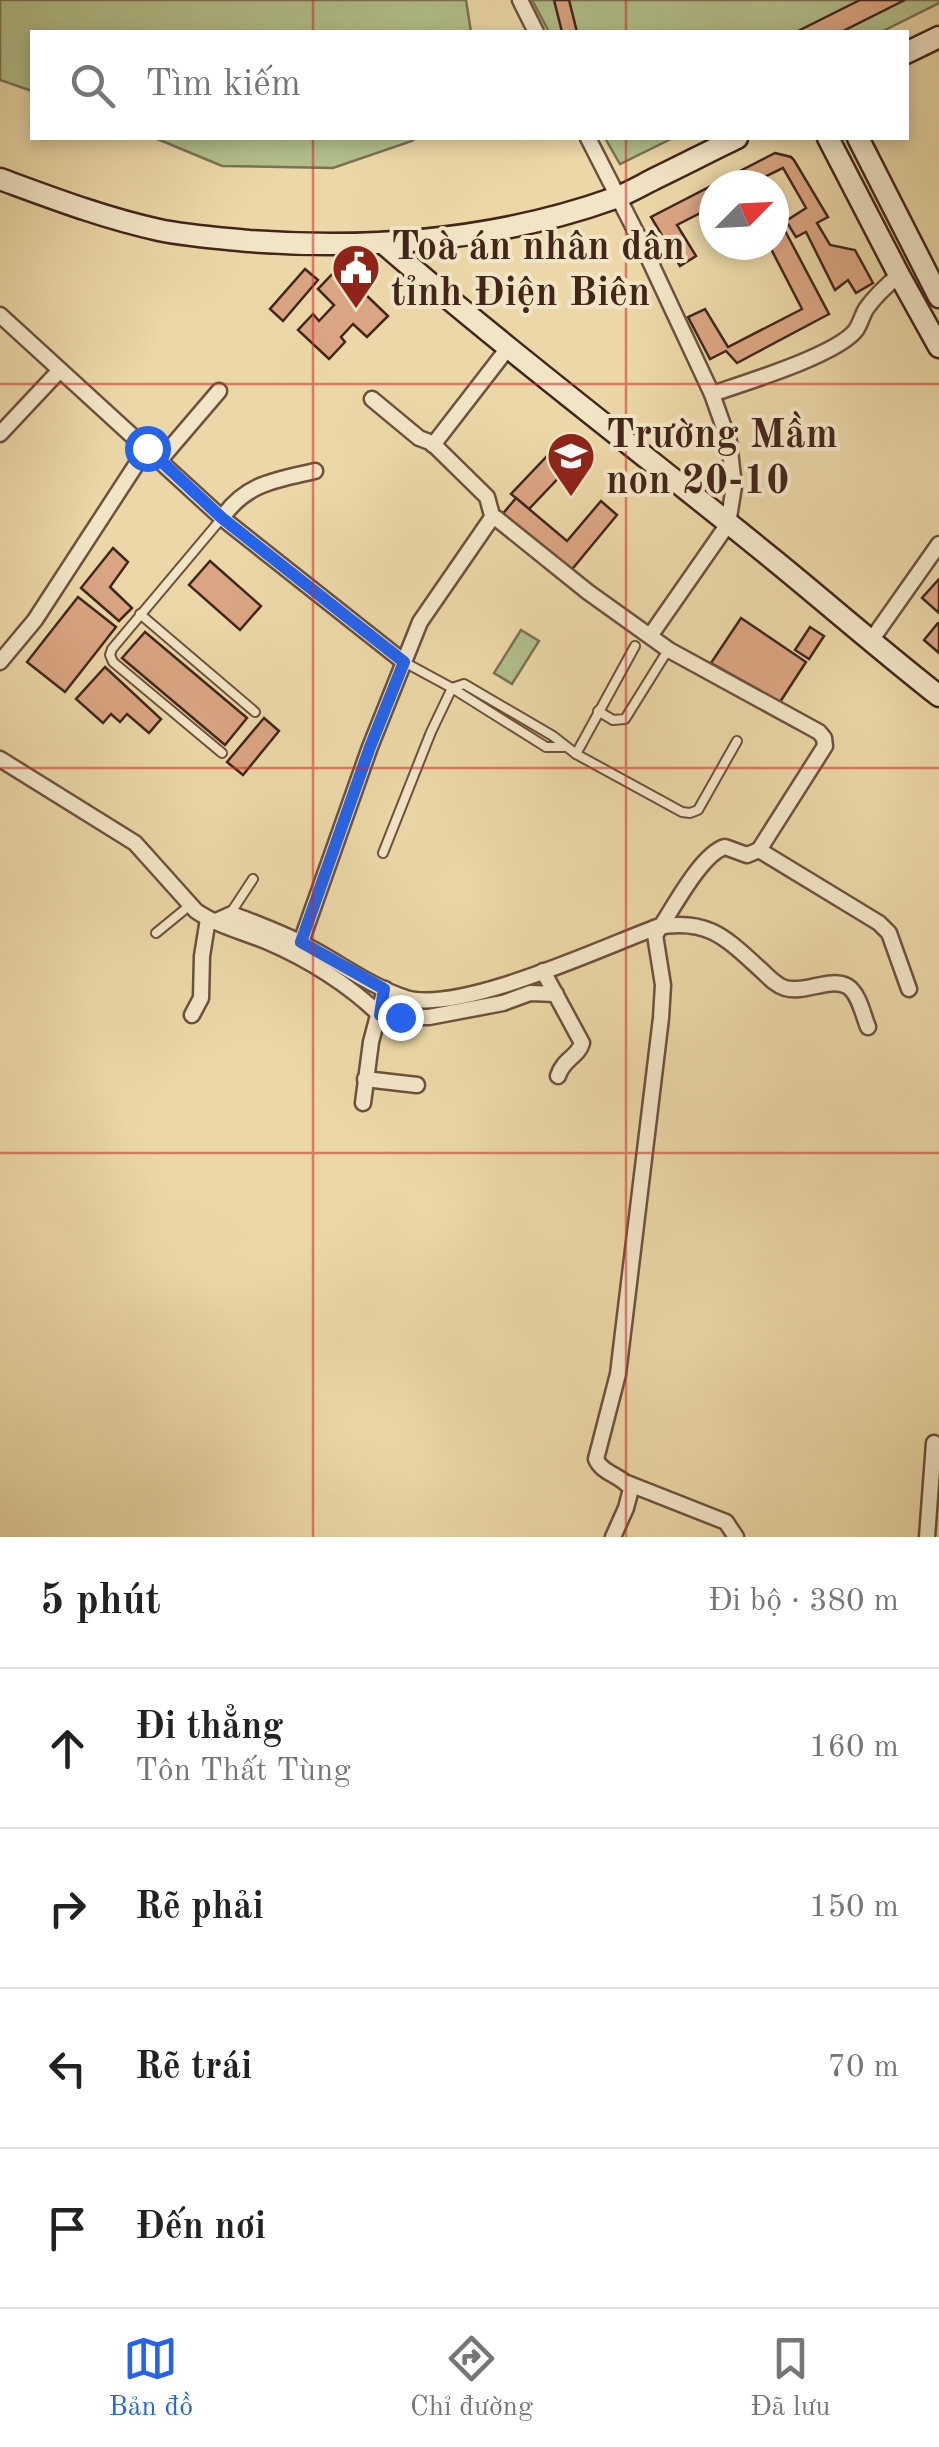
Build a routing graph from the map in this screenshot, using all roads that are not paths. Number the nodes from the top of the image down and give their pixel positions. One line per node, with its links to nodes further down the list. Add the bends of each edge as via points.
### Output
1 (520, 0): 2 (street)
2 (535, 30)
3 (939, 36): 4 (street)
4 (909, 51)
5 (589, 140): 11 (street)
6 (733, 140): 11 (street)
7 (829, 140): 12 (street)
8 (859, 140): 10 (street)
9 (0, 179): 13 (street, via 160,230 283,243)
10 (884, 191): 12 (street); 14 (street)
11 (617, 198): 13 (street, via 488,231); 22 (street)
12 (862, 203): 15 (street)
13 (383, 243): 19 (street)
14 (930, 259): 15 (street); 16 (street)
15 (898, 275): 18 (street); 22 (street, via 846,338)
16 (939, 297)
17 (0, 314): 20 (street)
18 (939, 347)
19 (508, 348): 25 (street); 31 (street)
20 (60, 370): 24 (street); 26 (street)
21 (218, 391): 27 (street)
22 (712, 394): 31 (street, via 729,442 734,486)
23 (372, 400): 25 (street)
24 (0, 434)
25 (433, 444): 30 (street, via 487,497)
26 (147, 448): 27 (street); 38 (street, via 35,620)
27 (160, 460): 29 (street)
28 (314, 471): 29 (street, via 249,490)
29 (222, 518): 33 (lane); 39 (street)
30 (493, 518): 34 (street); 39 (street, via 420,622)
31 (728, 524): 34 (street); 35 (street)
32 (939, 544): 35 (street)
33 (140, 614): 43 (lane); 45 (lane, via 112,649 113,662)
34 (650, 636): 37 (street)
35 (870, 642): 41 (street)
36 (635, 646): 42 (lane)
37 (668, 650): 42 (lane, via 626,719); 48 (street, via 824,738)
38 (0, 662)
39 (404, 662): 40 (lane); 56 (street)
40 (452, 688): 46 (lane, via 546,747); 49 (lane)
41 (939, 696)
42 (598, 711): 46 (lane)
43 (256, 712)
44 (738, 741): 46 (lane, via 690,813)
45 (222, 753)
46 (576, 754)
47 (0, 758): 51 (street, via 134,843)
48 (759, 850): 54 (street, via 714,852); 59 (street, via 879,922)
49 (383, 853)
50 (253, 879): 52 (lane)
51 (189, 906): 53 (street); 55 (lane)
52 (230, 914): 53 (street); 56 (street)
53 (211, 920): 61 (street, via 201,998); 62 (street, via 301,959)
54 (661, 926): 57 (street); 63 (street, via 698,926 725,936 788,989 845,985); 69 (street, via 656,935 662,1018 618,1374 596,1459)
55 (156, 933)
56 (301, 942): 58 (street)
57 (542, 971): 58 (street, via 446,1000); 60 (street)
58 (384, 989): 62 (street)
59 (909, 989)
60 (556, 994): 62 (street, via 530,993 429,1017); 64 (street, via 582,1043)
61 (192, 1014)
62 (380, 1015): 65 (street)
63 (868, 1027)
64 (558, 1076)
65 (365, 1079): 66 (street); 67 (street)
66 (417, 1086)
67 (362, 1103)
68 (934, 1443): 72 (street)
69 (627, 1483): 70 (street, via 630,1494); 71 (street, via 726,1522)
70 (613, 1537)
71 (736, 1537)
72 (927, 1537)

